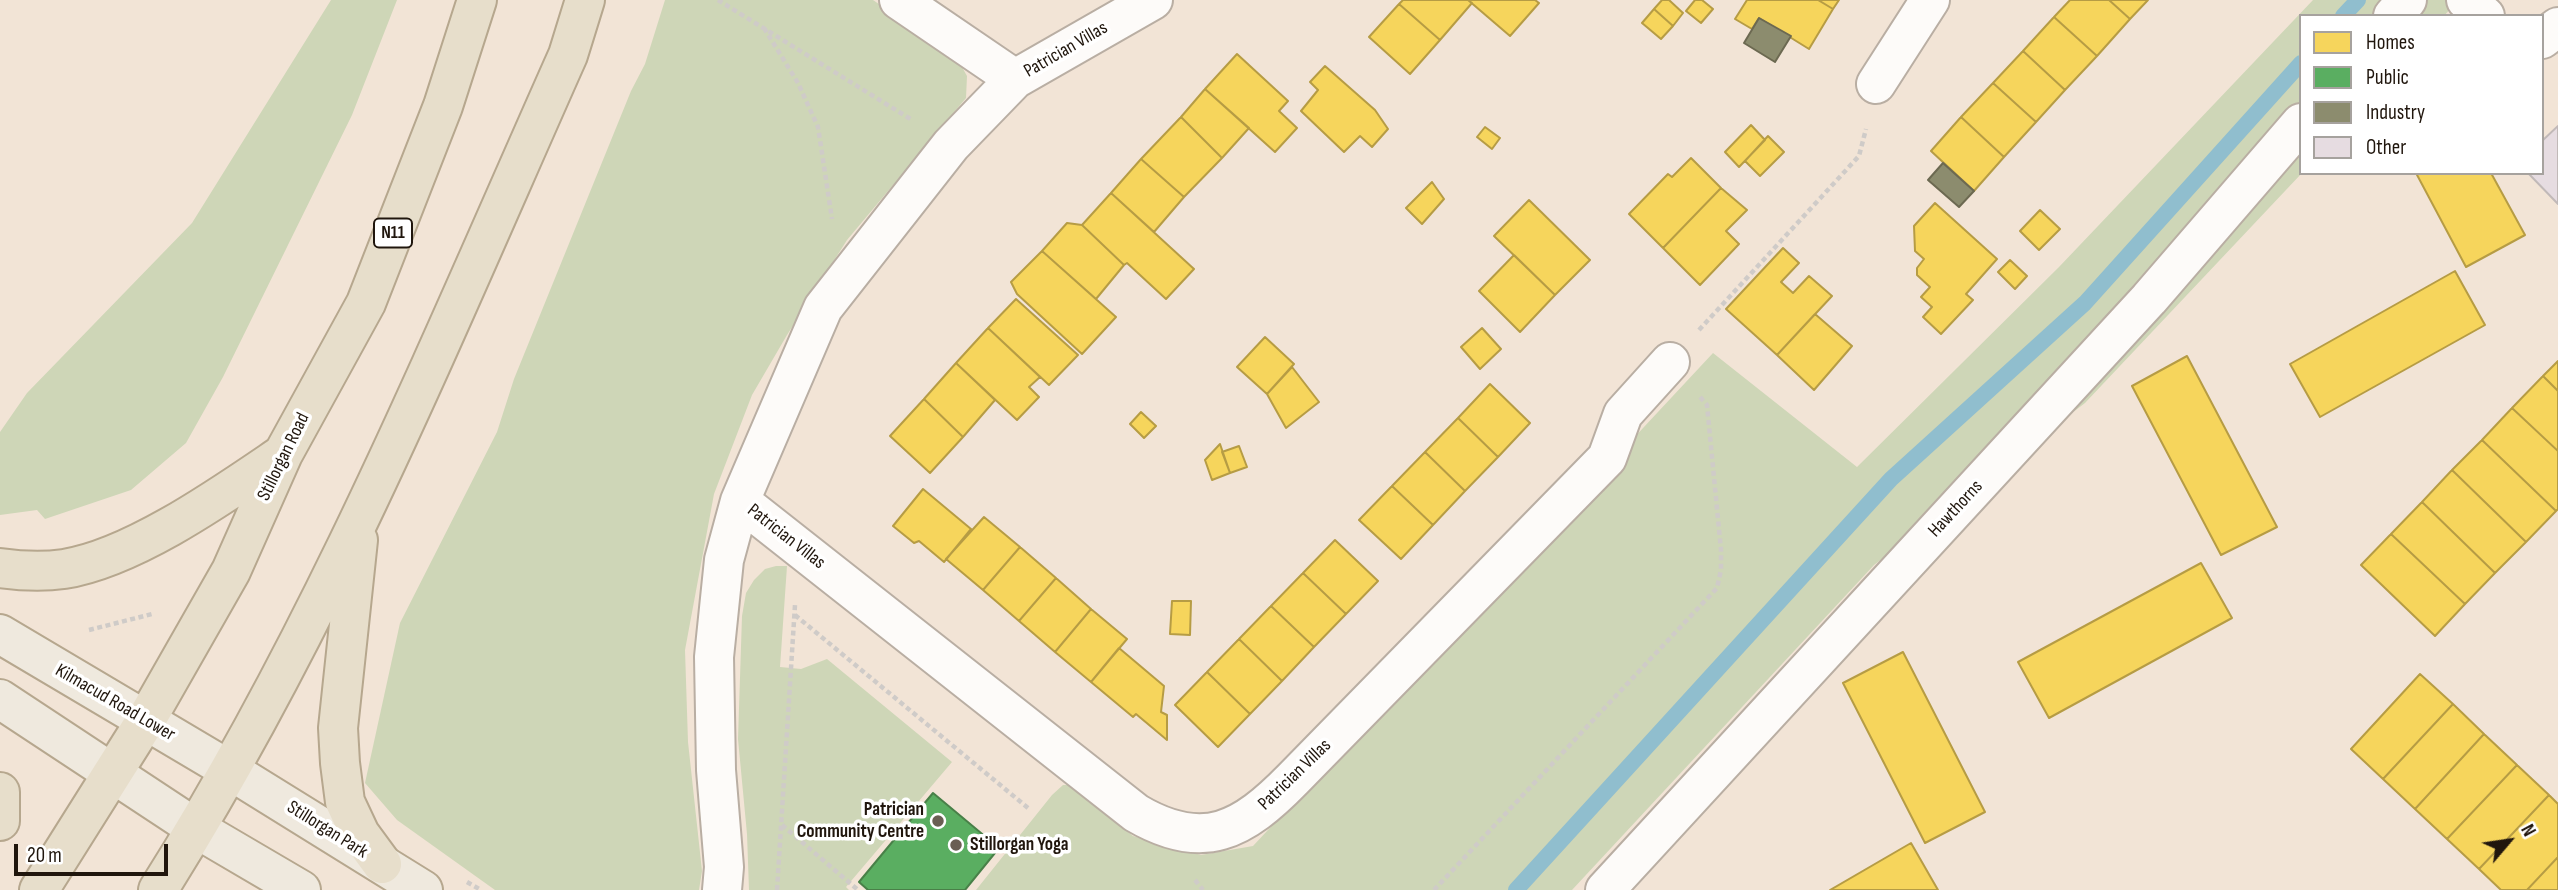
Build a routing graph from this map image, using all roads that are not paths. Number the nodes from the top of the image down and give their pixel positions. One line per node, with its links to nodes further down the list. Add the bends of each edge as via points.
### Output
1 (477, 0): 14 (highway, Stillorgan Road / N11, via 443,106 366,303)
2 (584, 0): 16 (highway, via 568,55)
3 (899, 0): 10 (street, Patrician Villas)
4 (1153, 0): 10 (street, Patrician Villas)
5 (1930, 0): 11 (street)
6 (2407, 0): 8 (street)
7 (2466, 0): 9 (street)
8 (2395, 14)
9 (2483, 14)
10 (1015, 79): 15 (street, Patrician Villas, via 951,145 823,308)
11 (1876, 84)
12 (2299, 125): 32 (street, Hawthorns, via 2149,299)
13 (1670, 362): 15 (street, Patrician Villas, via 1623,414 1607,458 1293,779 1265,807 1238,825 1205,834 1158,826 1136,813)
14 (283, 454): 17 (highway, via 192,512 104,558 65,569); 20 (highway, Stillorgan Road / N11, via 231,571)
15 (740, 501): 31 (street, Patrician Villas, via 723,560 714,657)
16 (361, 517): 21 (highway); 26 (highway, via 338,728 340,763 345,802 360,834)
17 (0, 568)
18 (0, 634): 20 (main road, Kilmacud Road Lower)
19 (0, 699): 22 (main road)
20 (146, 720): 21 (main road, Kilmacud Road Lower); 22 (highway, Stillorgan Road / N11)
21 (231, 771): 25 (highway); 26 (main road, Stillorgan Park)
22 (112, 775): 25 (main road); 27 (highway, Stillorgan Road / N11)
23 (0, 792): 24 (highway)
24 (0, 821)
25 (197, 829): 28 (highway); 29 (main road)
26 (382, 864): 30 (main road, Stillorgan Park)
27 (40, 890)
28 (158, 890)
29 (301, 890)
30 (422, 890)
31 (722, 890)
32 (1605, 890)

